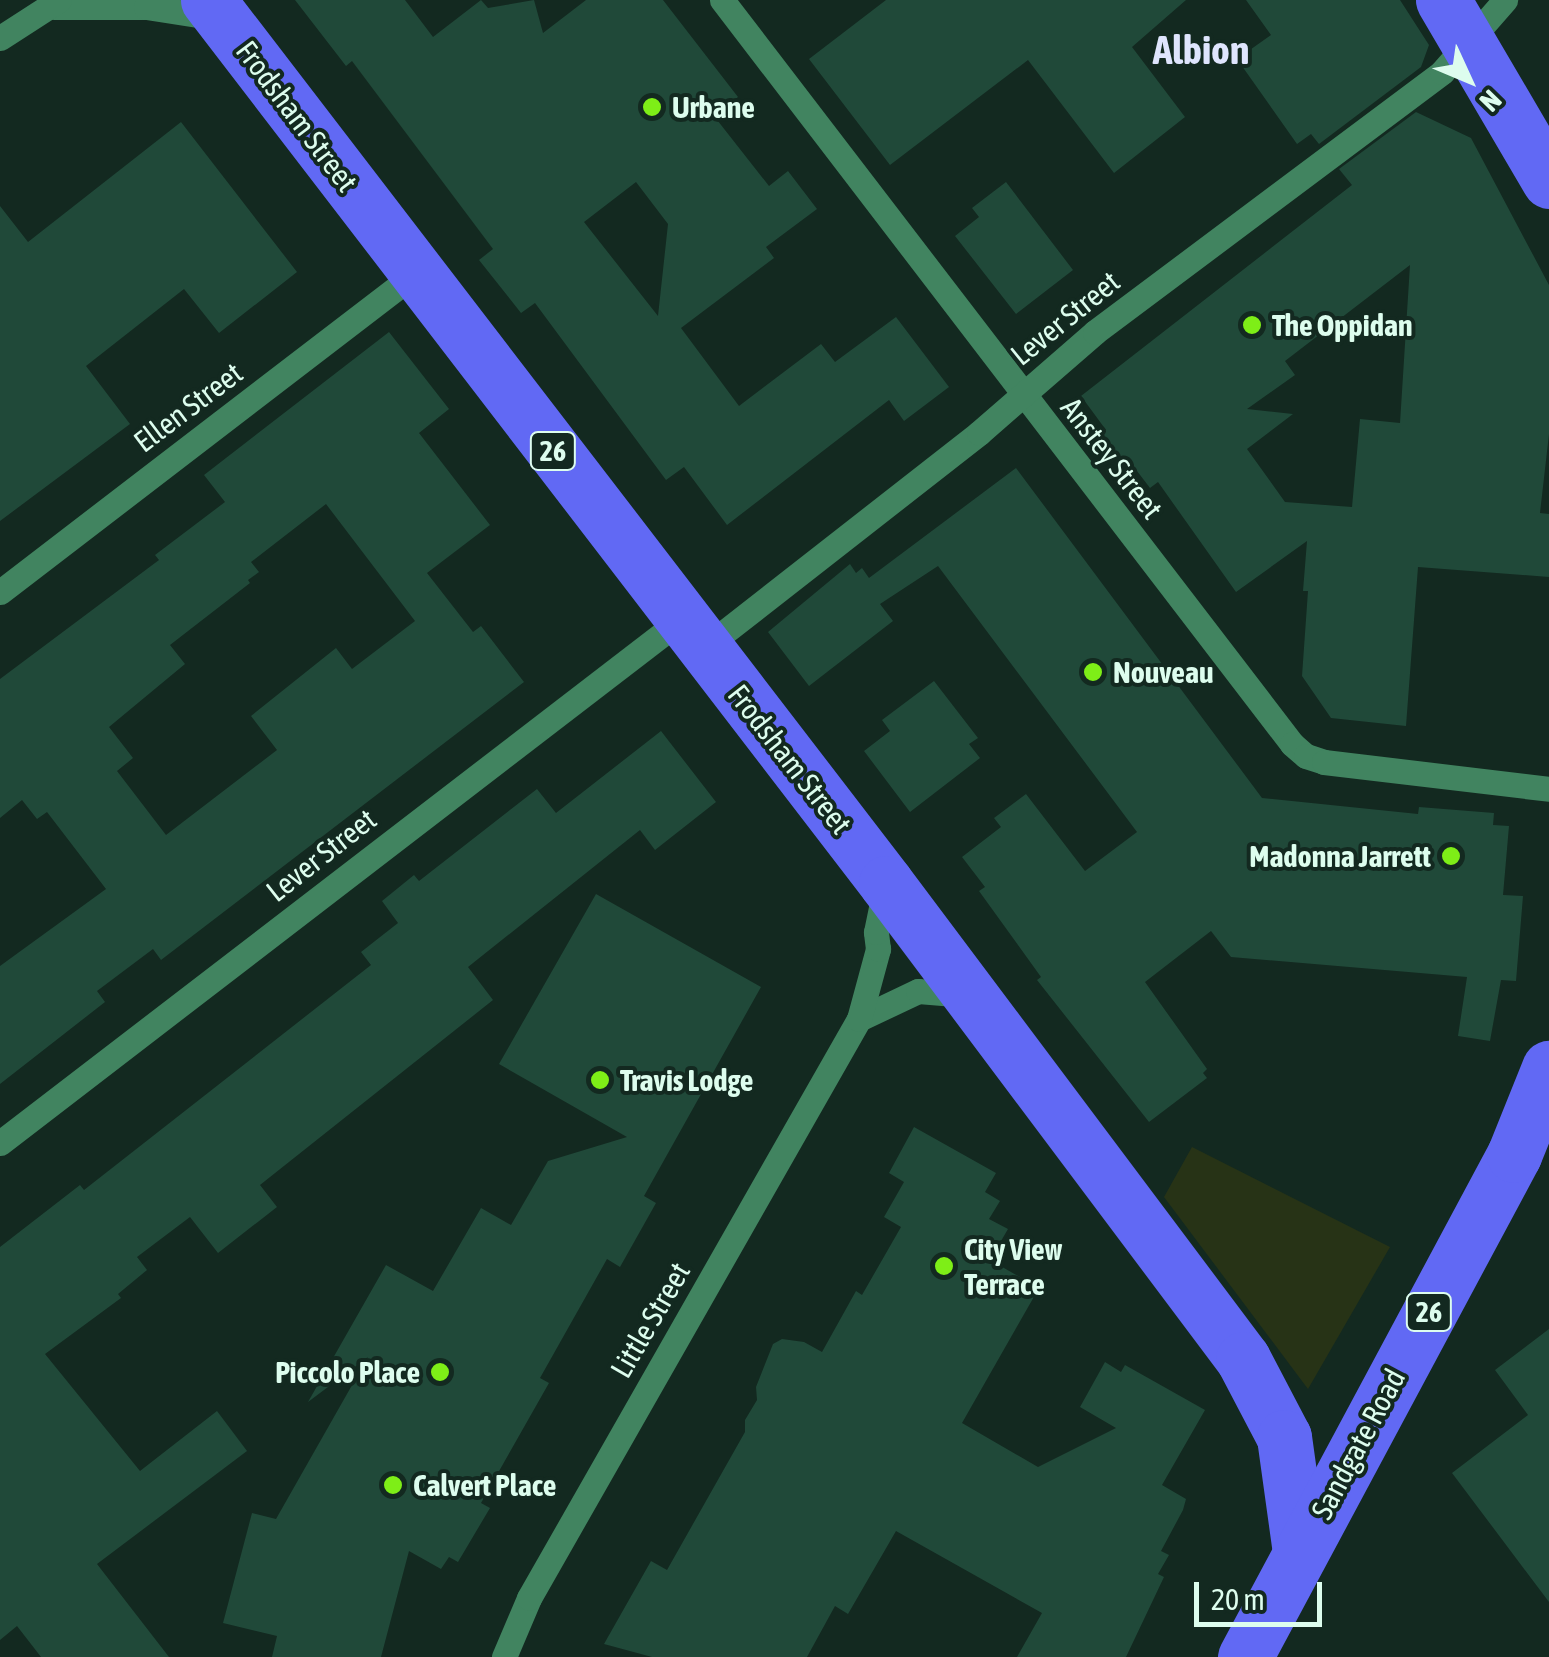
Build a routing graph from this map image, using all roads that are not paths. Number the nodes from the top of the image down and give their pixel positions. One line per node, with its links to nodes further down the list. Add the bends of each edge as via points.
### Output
1 (722, 0): 9 (street, Anstey Street)
2 (1505, 0): 5 (street, Lever Street)
3 (56, 3): 4 (street); 6 (street)
4 (215, 9): 8 (highway, Frodsham Street / 26)
5 (1455, 20): 7 (highway); 9 (street, Lever Street, via 1442,72)
6 (0, 38)
7 (1549, 181)
8 (416, 273): 10 (street, Ellen Street); 11 (highway, Frodsham Street / 26)
9 (1022, 394): 11 (street, Lever Street); 12 (street, Anstey Street, via 1306,756)
10 (0, 592)
11 (693, 633): 13 (highway, Frodsham Street / 26); 17 (street, Lever Street)
12 (1549, 789)
13 (886, 883): 14 (highway, Frodsham Street / 26); 15 (street, Little Street, via 878,949)
14 (969, 996): 15 (street, via 918,990); 18 (highway, Frodsham Street / 26, via 1260,1384 1284,1437)
15 (859, 1019): 19 (street, Little Street, via 529,1598)
16 (1549, 1068): 18 (highway, Sandgate Road / 26, via 1514,1155)
17 (0, 1144)
18 (1300, 1552): 20 (highway, Sandgate Road / 26)
19 (504, 1657)
20 (1244, 1657)

